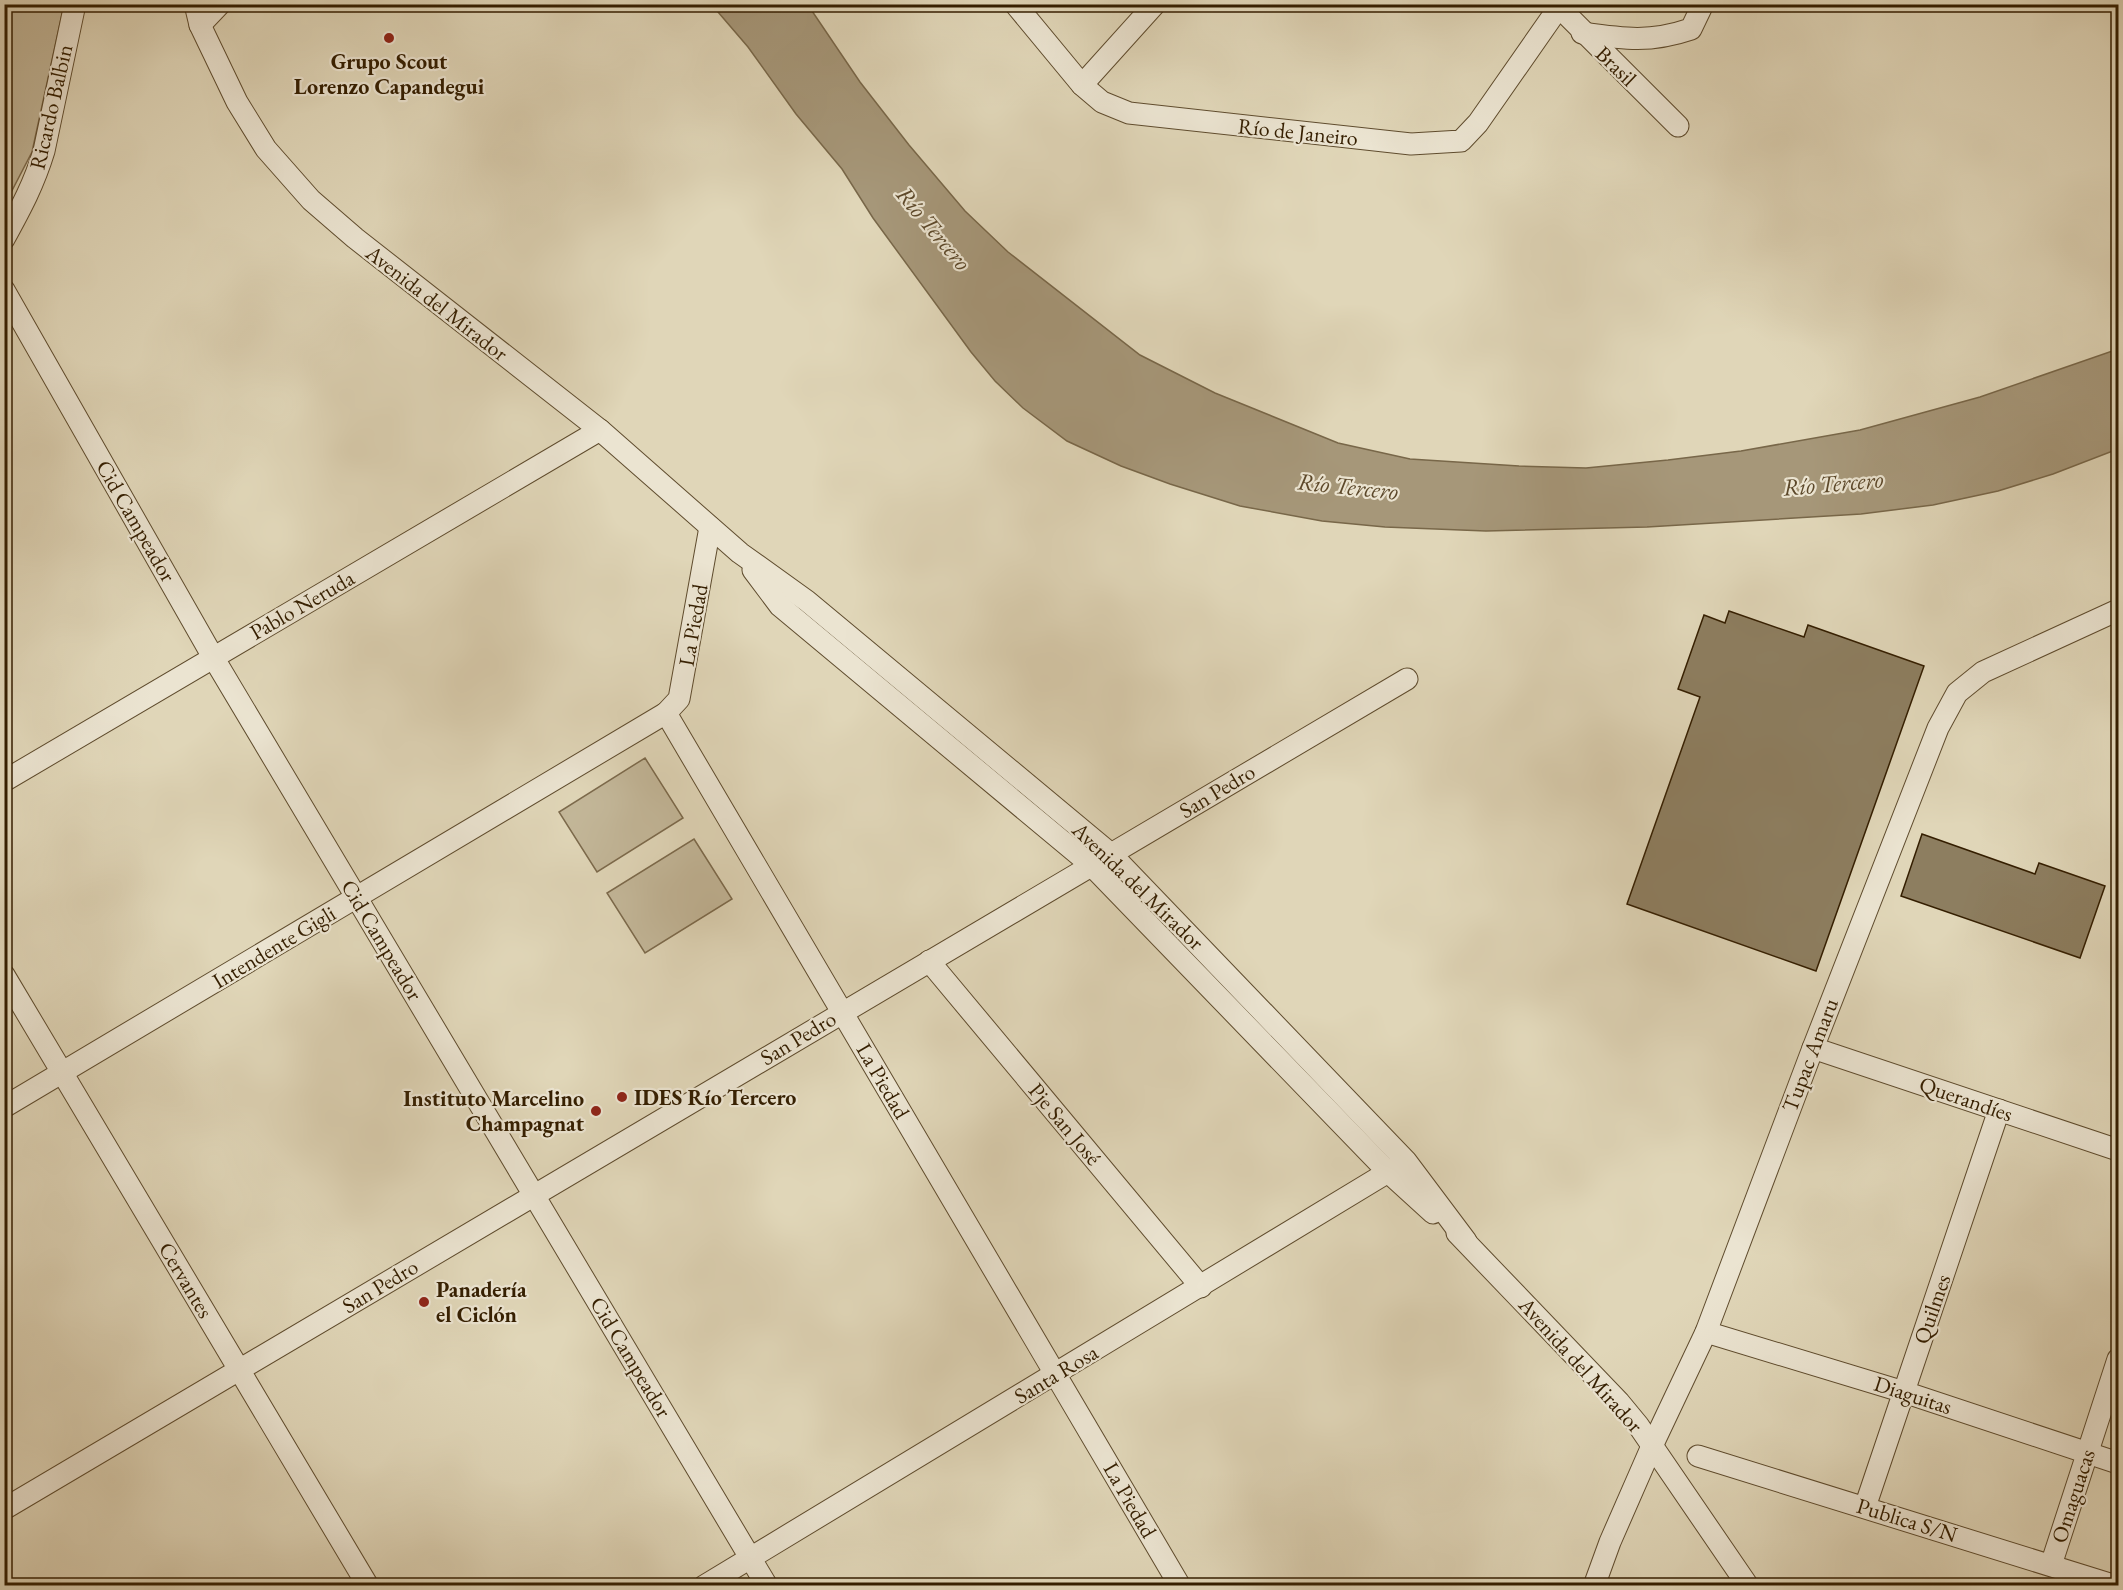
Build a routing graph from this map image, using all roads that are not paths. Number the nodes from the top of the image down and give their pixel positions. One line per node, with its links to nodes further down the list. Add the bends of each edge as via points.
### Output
1 (75, 4): 11 (street, Ricardo Balbin, via 44,151 29,194)
2 (220, 4): 7 (street)
3 (1015, 4): 9 (street, Río de Janeiro)
4 (1155, 4): 9 (street)
5 (1703, 4): 8 (street, via 1691,29 1668,37 1628,39)
6 (1557, 6): 8 (street, Brasil); 9 (street, Río de Janeiro, via 1478,123 1461,141 1411,144 1129,113 1102,102)
7 (197, 15): 13 (street, Avenida del Mirador, via 237,102 266,149 311,200)
8 (1582, 33): 10 (street, Brasil)
9 (1082, 85)
10 (1678, 126)
11 (4, 239)
12 (4, 290): 17 (street, Cid Campeador)
13 (600, 430): 14 (street, Avenida del Mirador); 17 (street, Pablo Neruda)
14 (710, 527): 15 (street, Avenida del Mirador); 19 (street, La Piedad, via 679,699)
15 (740, 553): 21 (street, Avenida del Mirador, via 807,601); 22 (street, Avenida del Mirador, via 780,606)
16 (2118, 610): 27 (street, Tupac Amaru, via 1983,672 1957,693 1938,728)
17 (213, 657): 20 (street, Pablo Neruda); 23 (street, Cid Campeador)
18 (1407, 679): 21 (street, San Pedro)
19 (666, 713): 23 (street, Intendente Gigli); 26 (street, La Piedad)
20 (4, 781)
21 (1112, 854): 22 (street, San Pedro); 32 (street, Avenida del Mirador)
22 (1091, 865): 24 (street, San Pedro); 33 (street, Avenida del Mirador)
23 (357, 897): 28 (street, Intendente Gigli); 34 (street, Cid Campeador)
24 (929, 961): 26 (street, San Pedro); 36 (street, Pje San José)
25 (4, 975): 28 (street, Cervantes)
26 (843, 1012): 34 (street, San Pedro); 40 (street, La Piedad)
27 (1813, 1048): 30 (street, Querandíes); 37 (street, Tupac Amaru)
28 (62, 1072): 29 (street, Intendente Gigli); 39 (street, Cervantes)
29 (4, 1107)
30 (1999, 1110): 31 (street, Querandíes); 41 (street, Quilmes)
31 (2118, 1150)
32 (1406, 1161): 33 (street, Santa Rosa); 35 (street, Avenida del Mirador)
33 (1388, 1172): 35 (street, Avenida del Mirador); 36 (street, Santa Rosa)
34 (534, 1195): 39 (street, San Pedro); 48 (street, Cid Campeador)
35 (1466, 1241): 42 (street, Avenida del Mirador, via 1619,1402)
36 (1201, 1287): 40 (street, Santa Rosa)
37 (1706, 1332): 41 (street, Diaguitas); 42 (street, Tupac Amaru)
38 (2118, 1359): 43 (street, Omaguacas)
39 (240, 1369): 47 (street, San Pedro); 50 (street, Cervantes)
40 (1056, 1374): 48 (street, Santa Rosa); 53 (street, La Piedad)
41 (1904, 1392): 43 (street, Diaguitas); 46 (street, Quilmes)
42 (1652, 1446): 54 (street, Tupac Amaru); 55 (street, Avenida del Mirador)
43 (2088, 1453): 45 (street, Diaguitas); 49 (street, Omaguacas)
44 (1698, 1456): 46 (street, Publica S/N)
45 (2118, 1463)
46 (1865, 1507): 49 (street, Publica S/N)
47 (4, 1509)
48 (751, 1557): 51 (street, Santa Rosa); 52 (street, Cid Campeador)
49 (2051, 1565): 56 (street, Publica S/N)
50 (368, 1586)
51 (704, 1586)
52 (767, 1586)
53 (1180, 1586)
54 (1594, 1586)
55 (1748, 1586)
56 (2116, 1586)

